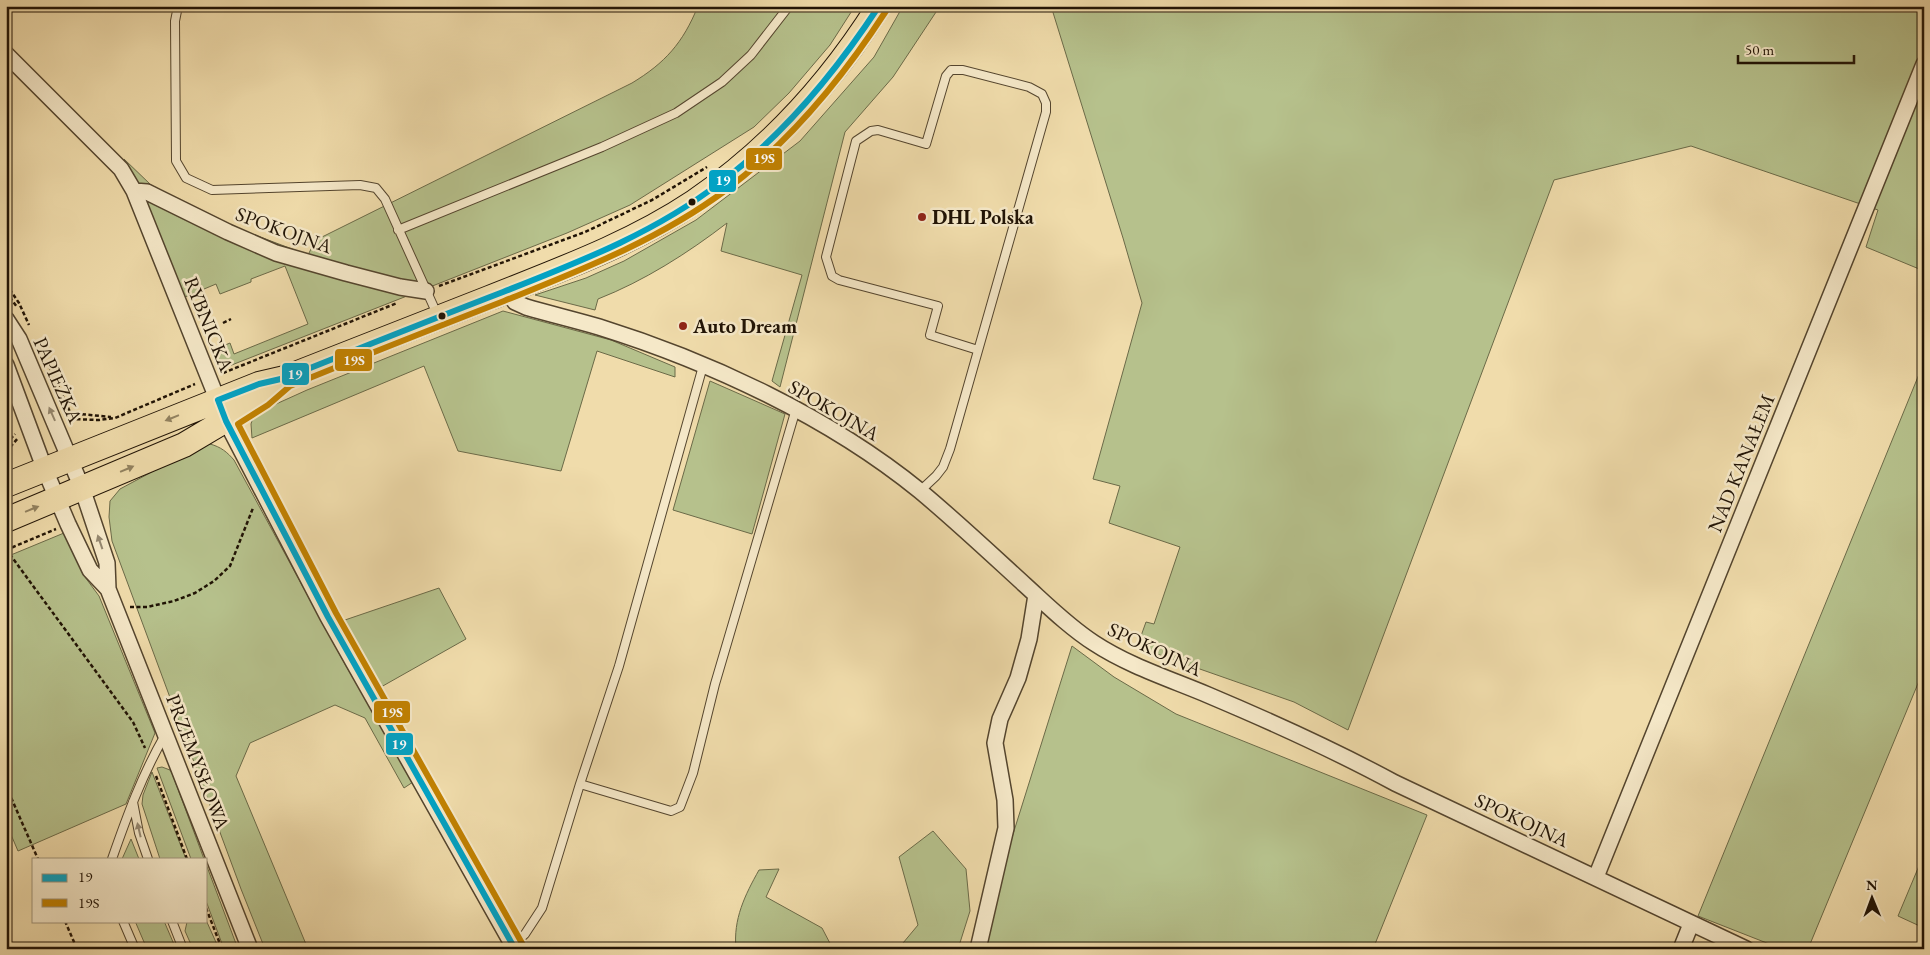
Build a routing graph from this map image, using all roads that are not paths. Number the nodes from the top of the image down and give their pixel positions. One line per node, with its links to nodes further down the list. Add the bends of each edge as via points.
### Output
1 (178, 6): 7 (lane, via 175,21 176,161 186,178 212,190 368,186 376,188 384,199)
2 (789, 6): 7 (lane, via 751,55 722,82 676,113 602,147)
3 (879, 6): 8 (main road, via 843,61 812,98 770,142 736,171 640,234)
4 (6, 54): 6 (street, RYBNICKA, via 108,156)
5 (1924, 64): 31 (street, NAD KANAŁEM)
6 (134, 191): 9 (street, SPOKOJNA, via 147,192 276,253 400,287); 16 (street, RYBNICKA)
7 (398, 230): 9 (lane)
8 (507, 290): 10 (main road); 14 (street, SPOKOJNA, via 515,302 526,307 634,338)
9 (426, 291): 10 (lane)
10 (438, 317): 16 (main road, via 285,378 259,384)
11 (6, 319): 17 (street, PAPIEŻKA, one-way to 11, via 19,339)
12 (978, 350): 12 (lane, via 1046,103 1042,94 1029,87 963,70 951,70 946,76 926,144 878,130 856,141 826,257 832,276 839,280 938,306 930,335); 21 (lane, via 943,467)
13 (6, 365): 18 (street, PAPIEŻKA)
14 (703, 366): 15 (street, SPOKOJNA); 27 (lane, via 618,666)
15 (796, 409): 21 (street, SPOKOJNA, via 877,458); 27 (lane, via 715,684 693,773 680,807 671,811)
16 (222, 410): 17 (main road, one-way to 17); 20 (main road, one-way to 16, via 184,444); 35 (street, RYBNICKA, via 328,617)
17 (71, 459): 18 (main road); 20 (street, PAPIEŻKA)
18 (45, 470): 19 (main road); 22 (street, PAPIEŻKA)
19 (6, 485)
20 (82, 488): 22 (main road); 24 (street, PRZEMYSŁOWA, one-way to 20, via 107,563)
21 (920, 491): 25 (street, SPOKOJNA)
22 (57, 499): 23 (main road, one-way to 22); 24 (street, PRZEMYSŁOWA, via 90,570)
23 (6, 520)
24 (108, 589): 26 (street, PRZEMYSŁOWA)
25 (1036, 595): 31 (street, SPOKOJNA, via 1071,627 1113,655 1264,718); 39 (street, via 1029,639 1018,678 1000,719 995,743 1005,800 1006,828)
26 (166, 734): 28 (lane, via 150,760); 38 (street, PRZEMYSŁOWA)
27 (580, 784): 35 (lane, via 542,908)
28 (133, 800): 29 (lane); 30 (lane, one-way to 28)
29 (112, 858)
30 (148, 858)
31 (1596, 877): 34 (street, SPOKOJNA)
32 (123, 922): 36 (lane)
33 (172, 922): 37 (lane)
34 (1691, 924): 40 (street); 41 (street, SPOKOJNA)
35 (514, 947)
36 (135, 949)
37 (183, 949)
38 (250, 949)
39 (978, 949)
40 (1681, 949)
41 (1746, 949)

